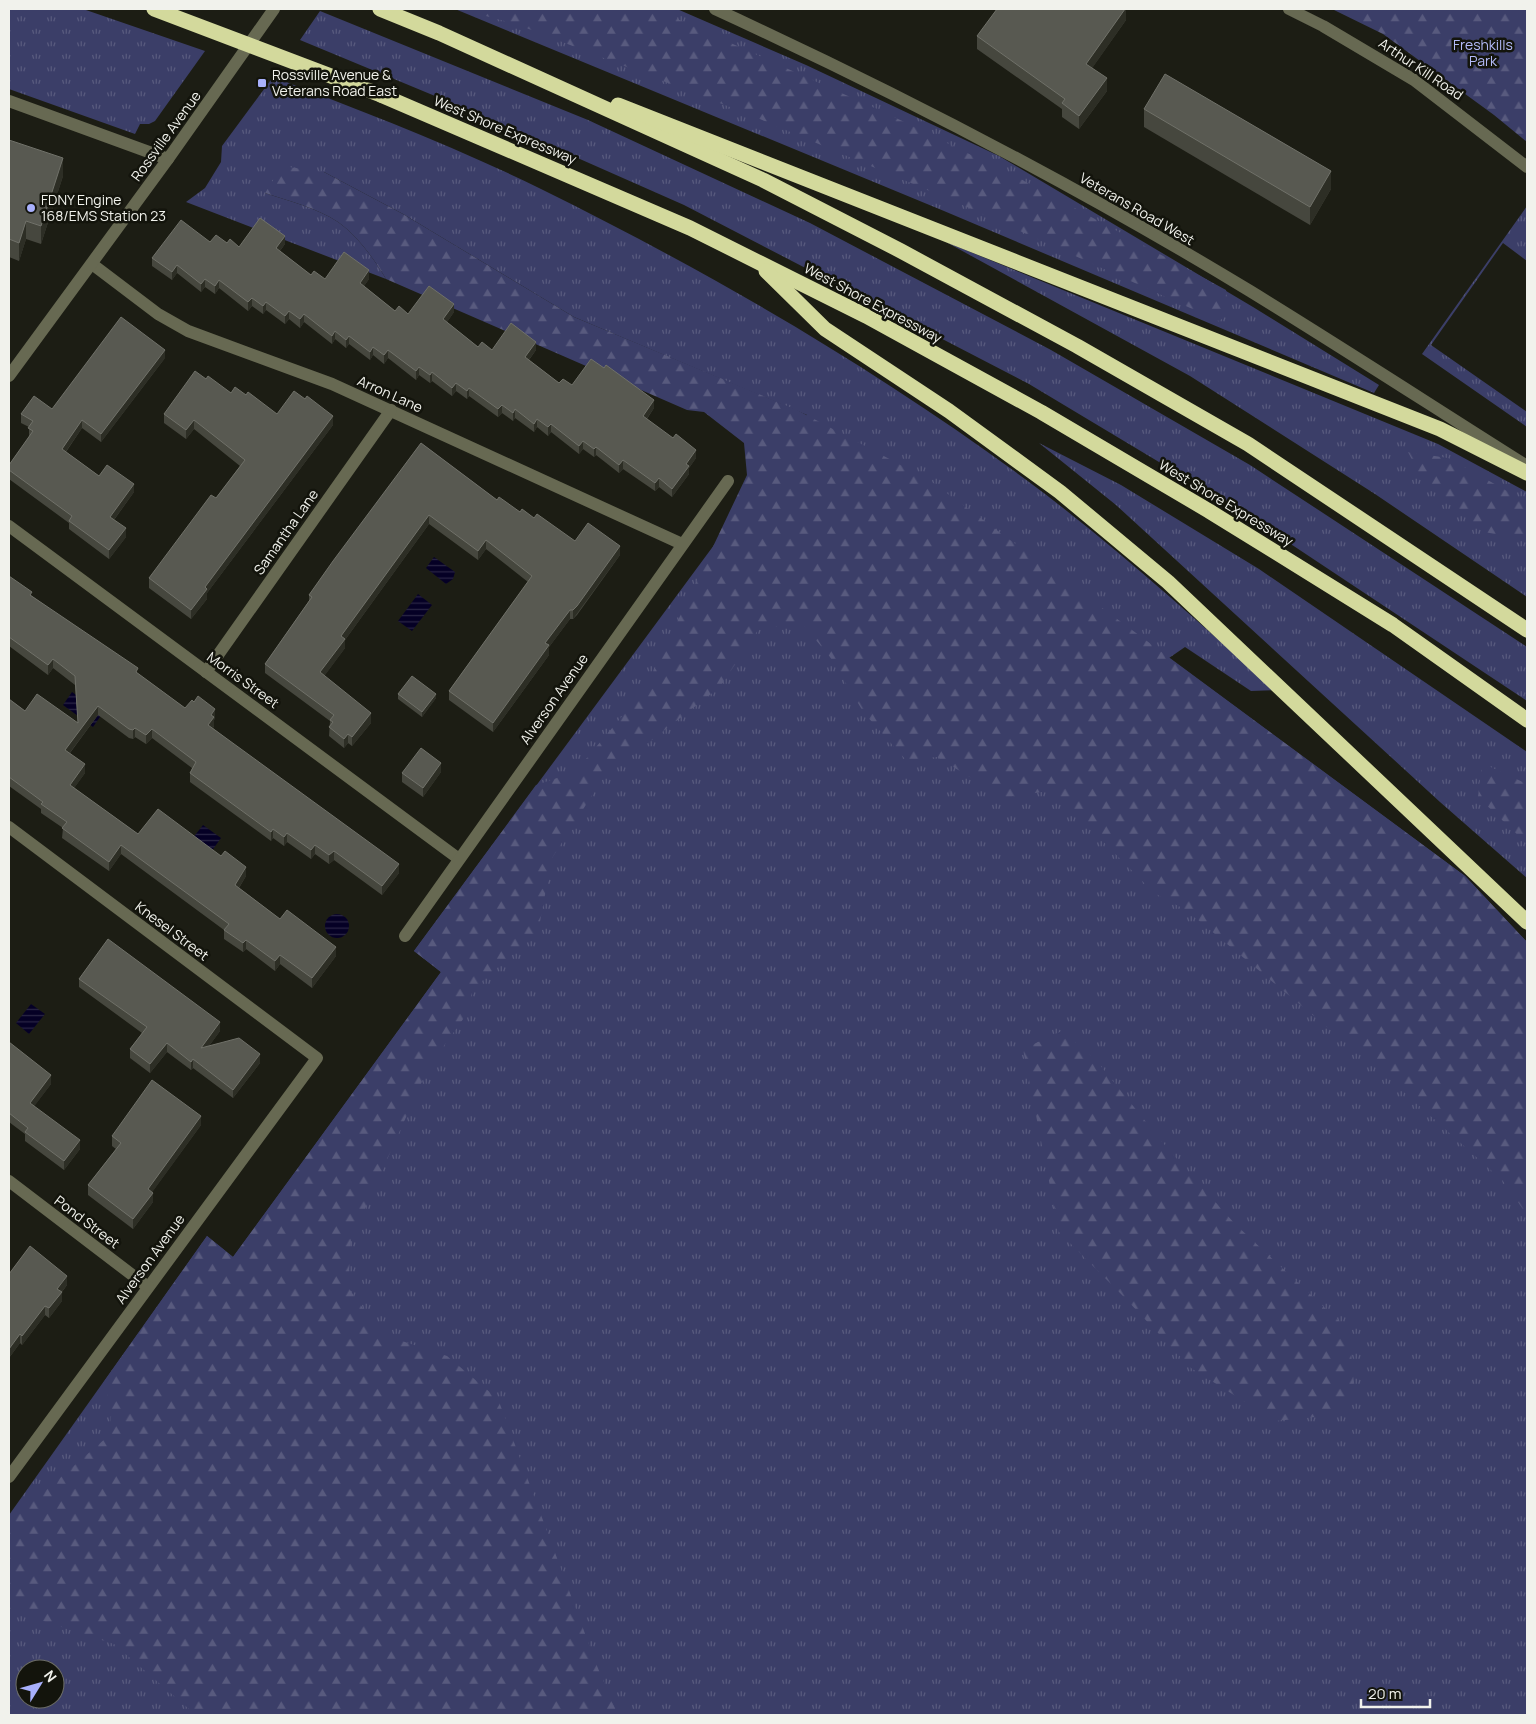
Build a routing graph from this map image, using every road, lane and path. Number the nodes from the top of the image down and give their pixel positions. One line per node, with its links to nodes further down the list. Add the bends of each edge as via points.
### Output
1 (154, 9): 10 (highway, West Shore Expressway, bridge, via 381,95 690,228)
2 (274, 9): 8 (street, Rossville Avenue)
3 (380, 9): 6 (highway)
4 (715, 9): 14 (street, Veterans Road West, via 943,118 1096,202 1249,291)
5 (1288, 9): 9 (street, Arthur Kill Road, via 1414,80)
6 (439, 34): 15 (highway, via 1440,428); 19 (highway, via 764,180 1077,346 1248,444)
7 (9, 101): 8 (street)
8 (168, 159): 11 (street, Rossville Avenue)
9 (1527, 167)
10 (756, 261): 21 (highway, West Shore Expressway, via 875,320 1041,412 1209,511 1393,625); 24 (highway, via 825,329 950,411 1036,475 1168,582)
11 (92, 264): 12 (street, Rossville Avenue); 13 (street, Arron Lane, via 158,314 188,331 332,384)
12 (9, 376)
13 (391, 410): 18 (street, Arron Lane); 20 (street, Samantha Lane)
14 (1527, 466)
15 (1527, 473)
16 (728, 481): 18 (street, Alverson Avenue)
17 (9, 526): 20 (street, Morris Street)
18 (682, 544): 23 (street, Alverson Avenue)
19 (1527, 630)
20 (206, 672): 23 (street, Morris Street)
21 (1527, 720)
22 (9, 827): 26 (street, Knesel Street)
23 (459, 859): 25 (street, Alverson Avenue)
24 (1527, 922)
25 (405, 936)
26 (317, 1058): 28 (street, Alverson Avenue)
27 (9, 1181): 28 (street, Pond Street)
28 (148, 1287): 29 (street, Alverson Avenue)
29 (9, 1477)

